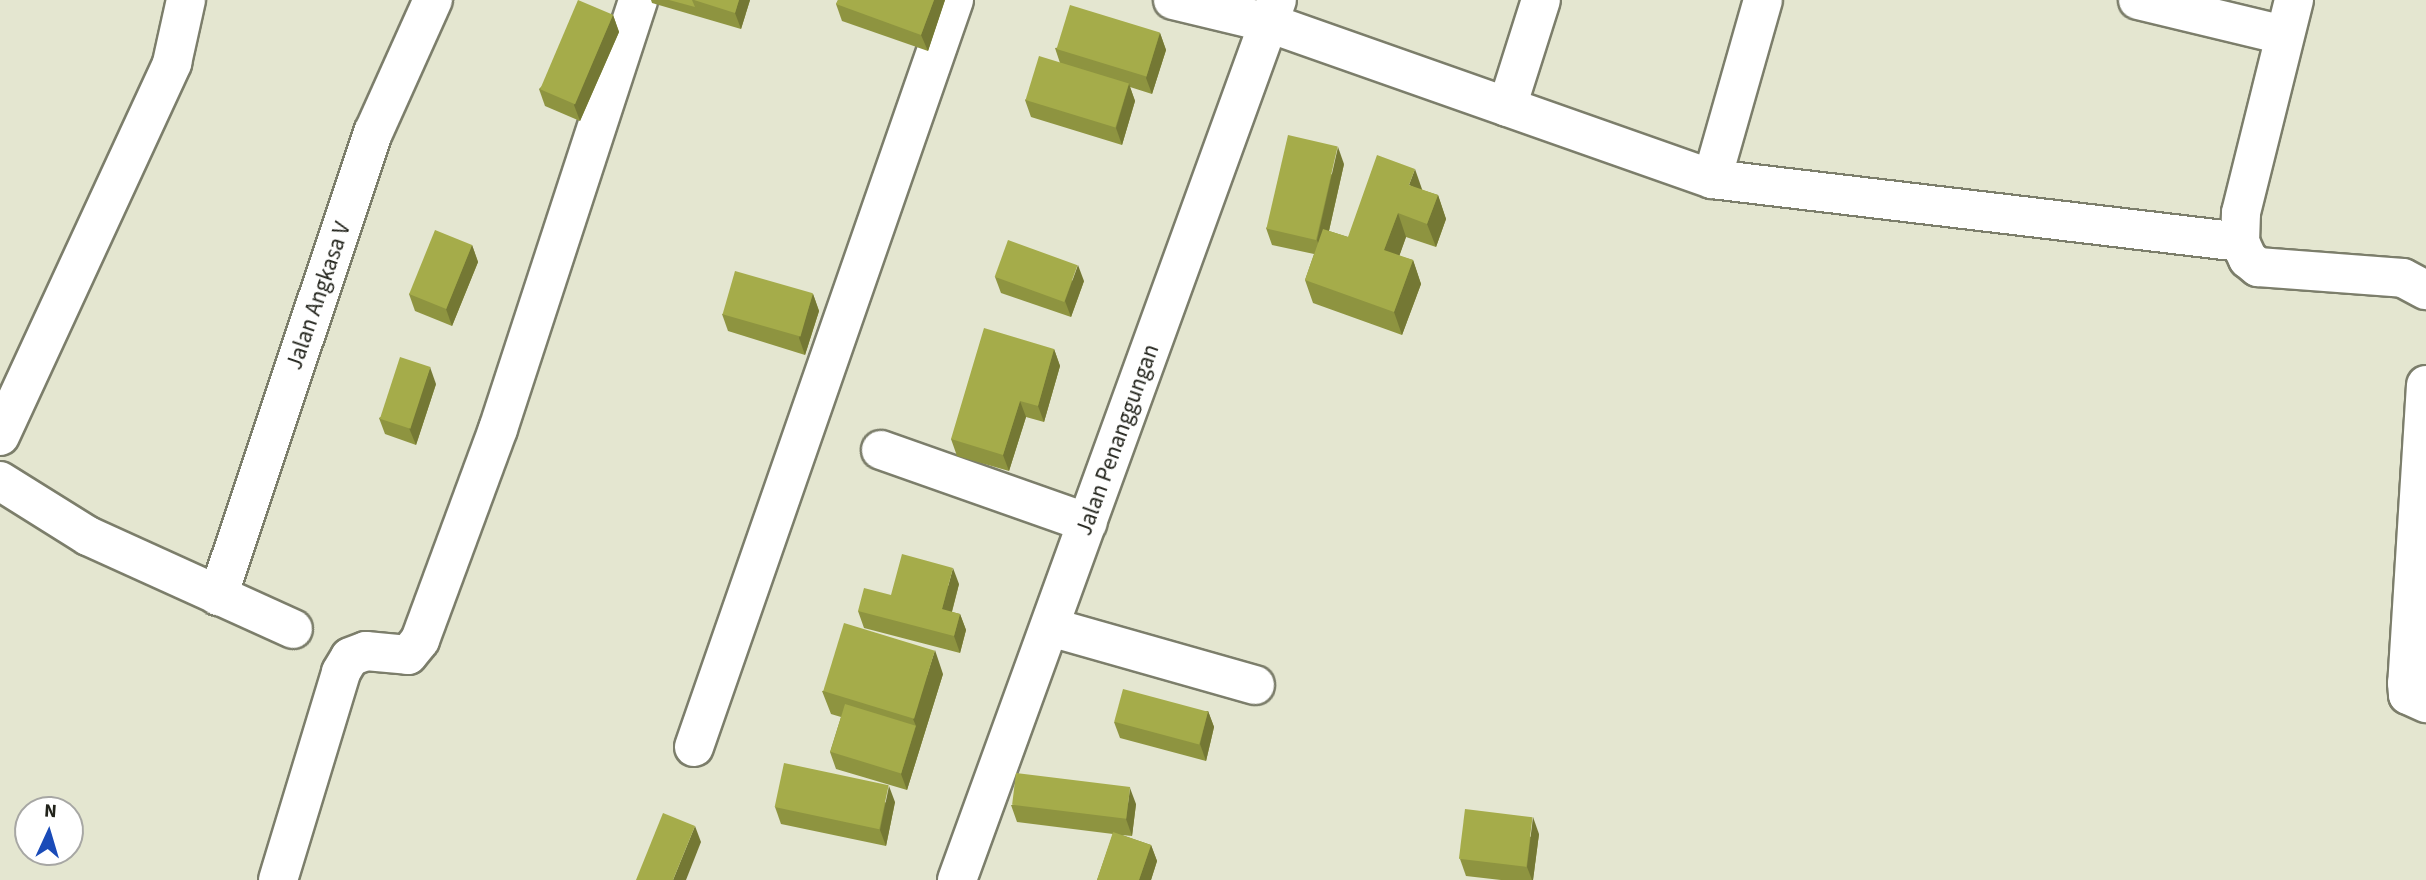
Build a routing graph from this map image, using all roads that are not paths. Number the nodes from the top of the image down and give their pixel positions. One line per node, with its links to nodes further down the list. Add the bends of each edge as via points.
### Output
1 (186, 0): 16 (street, via 172,63)
2 (433, 0): 20 (street, Jalan Angkasa V, via 374,131)
3 (638, 0): 26 (street, via 498,429 420,640 408,655 350,657 341,672)
4 (954, 0): 25 (street)
5 (1173, 0): 9 (street)
6 (1541, 0): 11 (street)
7 (1763, 0): 12 (street)
8 (2138, 0): 10 (street)
9 (1273, 12): 11 (street); 19 (street, Jalan Penanggungan)
10 (2289, 18): 13 (street, via 2241,212)
11 (1507, 107): 12 (street)
12 (1712, 179): 13 (street)
13 (2240, 242): 14 (street, via 2258,267 2403,278)
14 (2426, 289)
15 (2426, 386): 24 (street, via 2407,682 2408,695)
16 (0, 435)
17 (881, 450): 19 (street)
18 (0, 481): 20 (street, via 88,536)
19 (1088, 523): 21 (street, Jalan Penanggungan)
20 (218, 596): 22 (street)
21 (1050, 627): 23 (street); 27 (street, Jalan Penanggungan)
22 (293, 629)
23 (1255, 685)
24 (2426, 703)
25 (694, 747)
26 (278, 880)
27 (957, 880)

